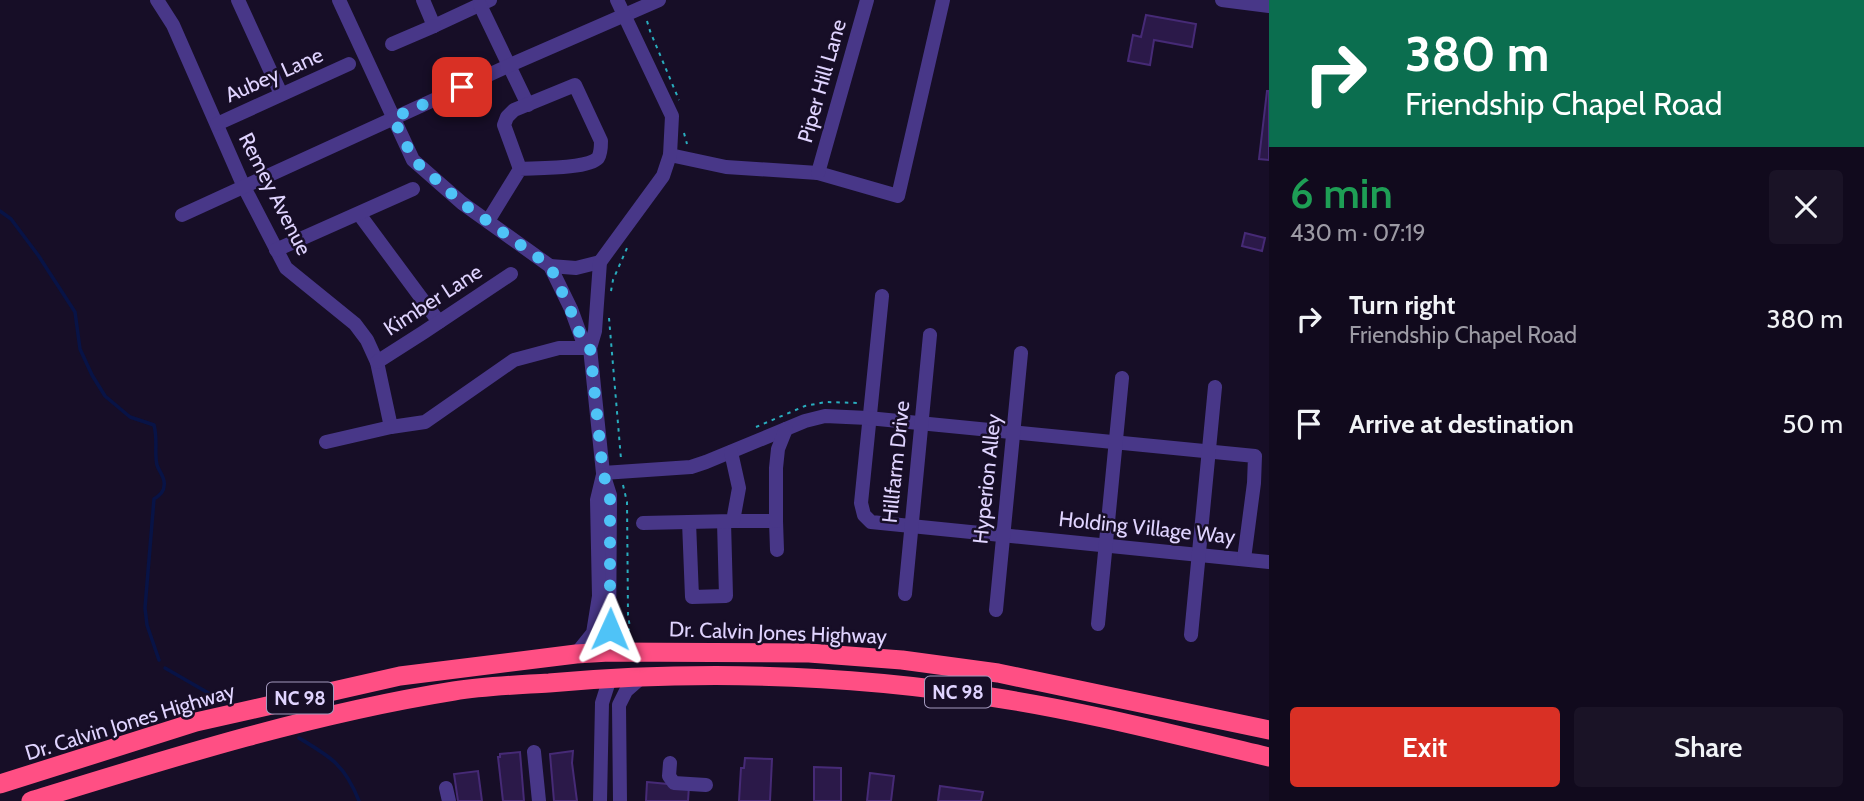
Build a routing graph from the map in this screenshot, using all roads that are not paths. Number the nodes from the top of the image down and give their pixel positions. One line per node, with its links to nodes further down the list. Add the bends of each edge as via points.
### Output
1 (157, 0): 21 (street, Remey Avenue, via 173,25)
2 (238, 0): 18 (street)
3 (339, 0): 20 (street)
4 (423, 0): 14 (street)
5 (617, 0): 13 (street)
6 (659, 0): 13 (street)
7 (867, 0): 24 (street, Piper Hill Lane)
8 (943, 0): 24 (street, via 898,196)
9 (1222, 0): 12 (street)
10 (485, 2): 11 (street); 17 (street)
11 (461, 6): 14 (street)
12 (1269, 6)
13 (623, 15): 17 (street); 22 (street, via 671,116)
14 (434, 26): 15 (street)
15 (392, 44)
16 (349, 64): 18 (street, Aubey Lane)
17 (508, 66): 19 (street); 20 (street)
18 (281, 94): 21 (street, Aubey Lane)
19 (528, 105): 23 (street, via 514,110 504,125); 23 (street, via 575,85 601,141 601,151 586,164)
20 (393, 118): 25 (street); 29 (street, via 414,160)
21 (216, 124): 25 (street, Remey Avenue)
22 (670, 155): 24 (street, via 726,167); 31 (street, via 663,176)
23 (520, 169): 29 (street)
24 (818, 173)
25 (244, 187): 28 (street); 30 (street, Remey Avenue)
26 (413, 189): 27 (street)
27 (359, 214): 30 (street); 35 (street)
28 (182, 215)
29 (488, 221): 32 (street)
30 (276, 250): 39 (street, Remey Avenue, via 286,268 355,324)
31 (600, 262): 32 (street, via 576,268); 37 (street)
32 (550, 266): 37 (street)
33 (511, 274): 35 (street, Kimber Lane)
34 (882, 296): 42 (street, Holding Village Way)
35 (439, 322): 39 (street, Kimber Lane)
36 (930, 335): 43 (street, Hillfarm Drive)
37 (590, 348): 44 (street, via 559,348 514,360 425,422); 54 (street)
38 (1021, 353): 46 (street, Hyperion Alley)
39 (377, 362): 44 (street, Remey Avenue)
40 (1122, 379): 49 (street)
41 (1215, 387): 52 (street)
42 (868, 418): 43 (street, Holding Village Way); 45 (street, Holding Village Way, via 825,416); 59 (street, Holding Village Way, via 864,515 871,522)
43 (921, 423): 46 (street, Holding Village Way); 59 (street, Hillfarm Drive)
44 (391, 428): 48 (street)
45 (786, 429): 47 (street, Holding Village Way); 50 (street)
46 (1014, 433): 49 (street, Holding Village Way); 60 (street, Hyperion Alley)
47 (766, 437): 50 (street); 51 (street, Holding Village Way)
48 (326, 442)
49 (1115, 442): 52 (street, Holding Village Way); 61 (street)
50 (778, 449): 55 (street)
51 (731, 452): 54 (street, Holding Village Way, via 691,467); 57 (street, via 739,488)
52 (1208, 452): 53 (street, Holding Village Way); 63 (street)
53 (1262, 457): 64 (street, Holding Village Way)
54 (603, 473): 70 (street, via 610,495); 72 (street, via 597,500 599,596 593,633)
55 (776, 521): 57 (street); 62 (street)
56 (689, 522): 57 (street); 57 (street, via 692,597 726,596); 58 (street)
57 (728, 522)
58 (643, 523)
59 (911, 527): 60 (street, Holding Village Way); 66 (street, Hillfarm Drive)
60 (1002, 535): 61 (street, Holding Village Way); 67 (street, Hyperion Alley)
61 (1105, 545): 63 (street, Holding Village Way); 68 (street)
62 (776, 550)
63 (1198, 555): 64 (street, Holding Village Way); 69 (street)
64 (1244, 559): 65 (street)
65 (1269, 562)
66 (905, 594)
67 (996, 610)
68 (1098, 624)
69 (1191, 635)
70 (610, 652): 71 (highway, Dr. Calvin Jones Highway / NC 98); 72 (highway, Dr. Calvin Jones Highway / NC 98); 77 (highway, via 573,669 503,677)
71 (729, 652): 73 (highway, Dr. Calvin Jones Highway / NC 98, via 902,660); 75 (highway, via 719,663 654,665)
72 (576, 654): 78 (highway, Dr. Calvin Jones Highway / NC 98, via 400,676)
73 (999, 673): 76 (highway, via 998,682 988,685 836,672); 79 (highway, Dr. Calvin Jones Highway / NC 98)
74 (642, 677): 75 (highway, Dr. Calvin Jones Highway / NC 98); 76 (highway, Dr. Calvin Jones Highway / NC 98); 89 (street, via 626,691 620,705)
75 (610, 678): 77 (highway, Dr. Calvin Jones Highway / NC 98); 88 (street, via 602,704)
76 (815, 678): 81 (highway, Dr. Calvin Jones Highway / NC 98, via 997,698)
77 (474, 689): 83 (highway, Dr. Calvin Jones Highway / NC 98, via 345,712)
78 (284, 702): 83 (highway, via 261,715 150,751); 84 (highway, Dr. Calvin Jones Highway / NC 98, via 196,722)
79 (1269, 730)
80 (534, 752): 87 (street)
81 (1269, 757)
82 (670, 763): 85 (street, via 669,776 674,783)
83 (150, 764): 86 (highway, Dr. Calvin Jones Highway / NC 98)
84 (0, 784)
85 (706, 786)
86 (32, 801)
87 (539, 801)
88 (600, 801)
89 (620, 801)

